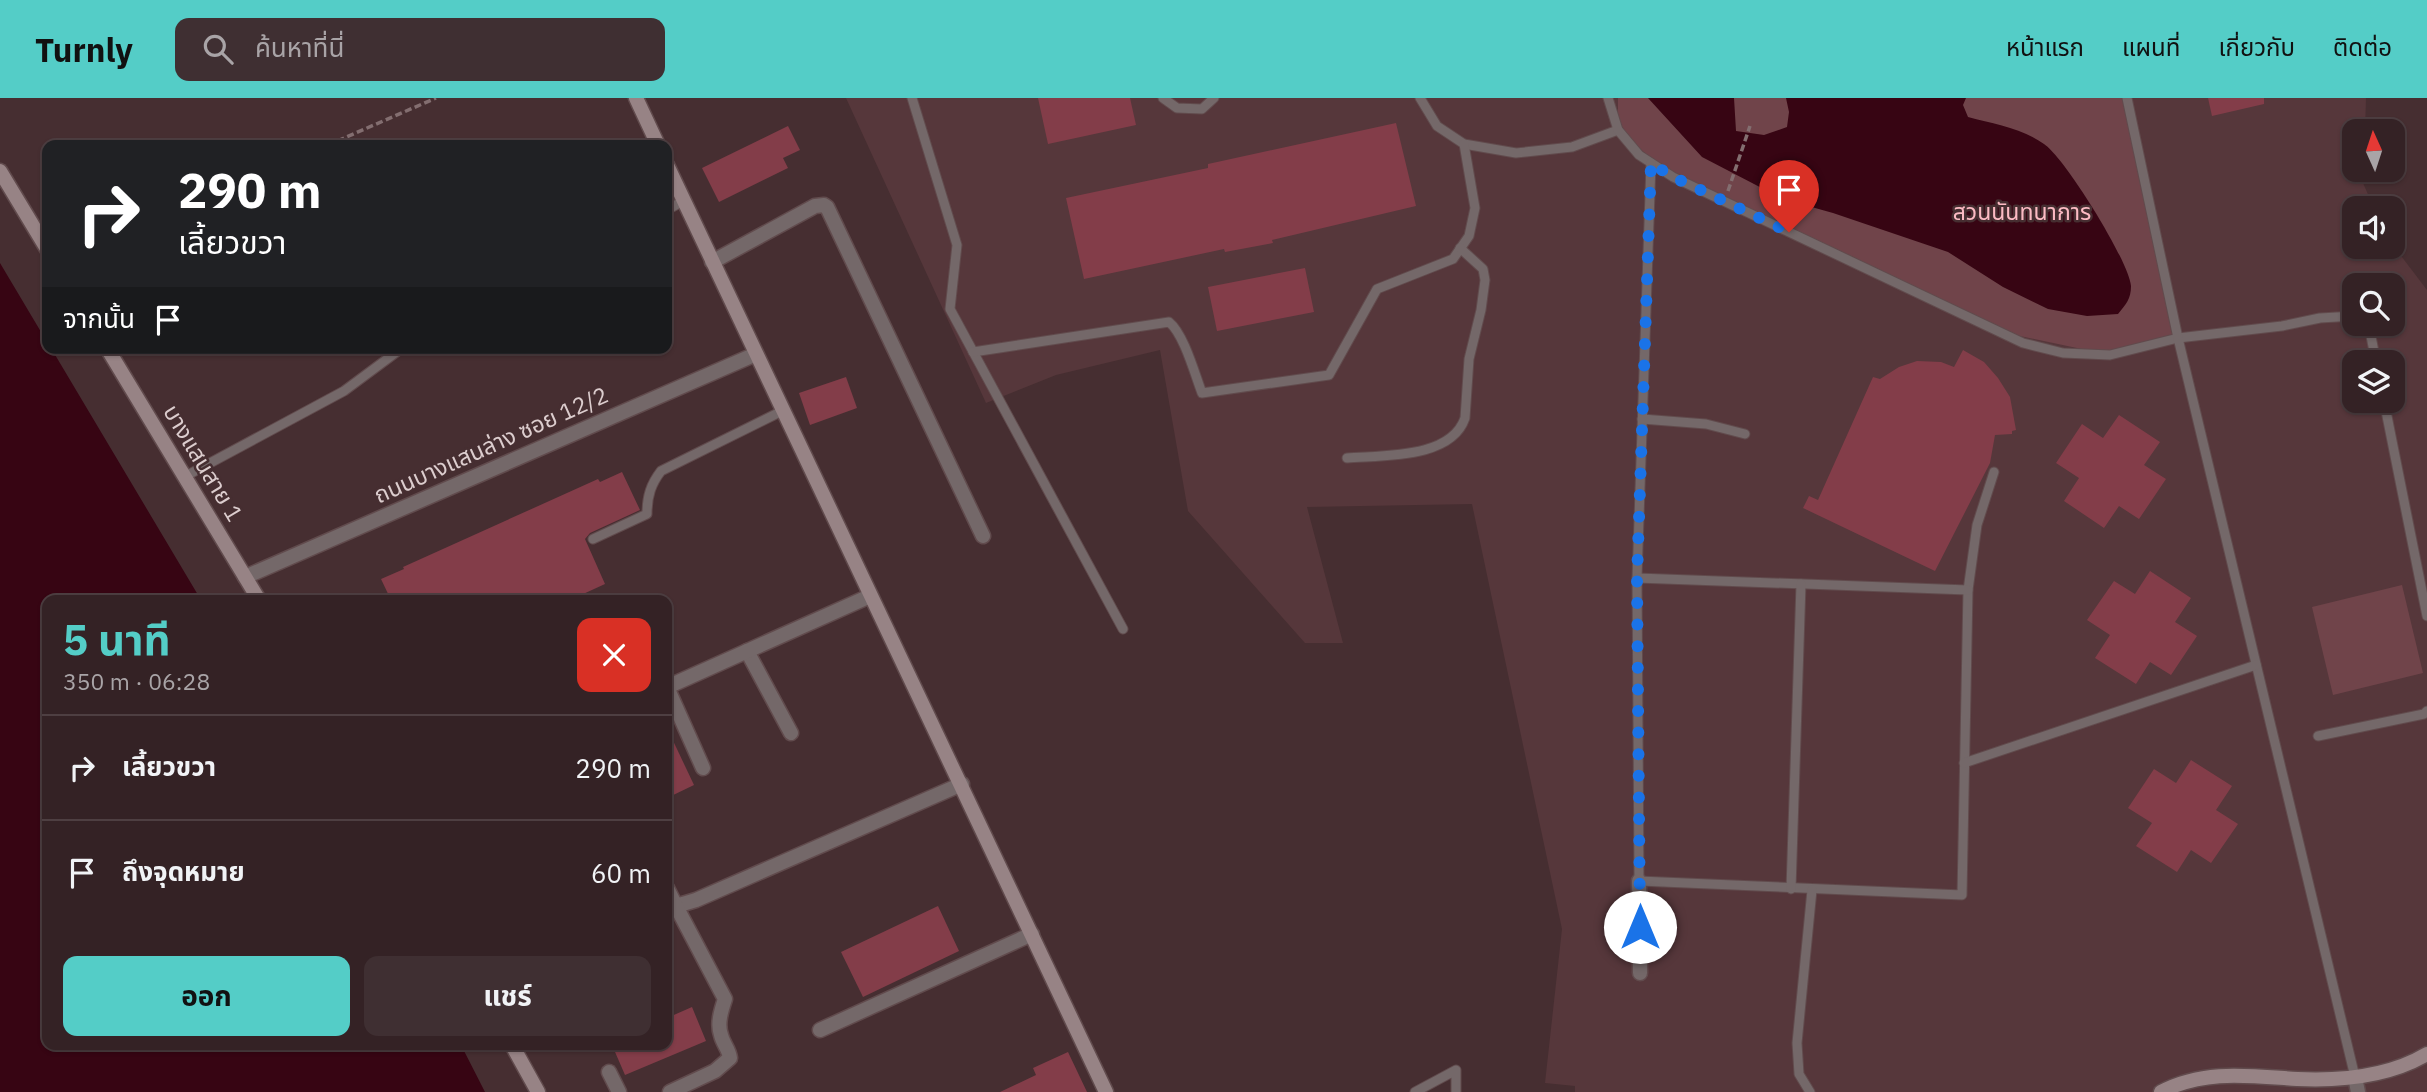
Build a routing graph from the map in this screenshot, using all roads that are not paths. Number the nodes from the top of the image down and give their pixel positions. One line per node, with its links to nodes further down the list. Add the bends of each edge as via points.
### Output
1 (636, 98): 9 (street)
2 (912, 98): 21 (lane, via 957,245 950,309)
3 (1163, 98): 4 (lane, via 1177,108 1202,109)
4 (1214, 98)
5 (1420, 98): 10 (lane, via 1437,126)
6 (1608, 98): 8 (lane)
7 (2127, 98): 20 (lane)
8 (1618, 130): 10 (lane, via 1572,147 1516,153); 11 (lane)
9 (656, 140)
10 (1464, 144): 17 (lane, via 1475,208 1469,236)
11 (1651, 163): 20 (lane, via 2023,342 2063,354 2110,355); 27 (lane)
12 (0, 171): 16 (street)
13 (672, 176): 14 (street)
14 (684, 201): 15 (lane); 18 (street)
15 (672, 207)
16 (42, 240)
17 (1460, 248): 21 (lane, via 1453,259 1377,289 1329,375 1202,393 1169,322); 29 (lane, via 1483,269 1485,280 1469,359 1462,427 1443,445)
18 (712, 262): 24 (street); 32 (street, via 815,206 827,208)
19 (2342, 317): 20 (lane)
20 (2178, 338): 43 (lane)
21 (973, 352): 41 (lane)
22 (111, 354): 31 (street, บางแสนสาย 1)
23 (394, 354): 31 (lane, via 344,391)
24 (756, 354): 25 (street); 34 (street, ถนนบางแสนล่าง ซอย 12/2)
25 (782, 411): 33 (lane, via 661,471 650,490 647,514); 39 (street)
26 (2386, 413): 40 (lane)
27 (1642, 419): 28 (lane, via 1706,424); 35 (lane)
28 (1745, 435)
29 (1347, 458)
30 (1994, 472): 37 (lane, via 1977,525)
31 (184, 477): 34 (street, บางแสนสาย 1)
32 (983, 536)
33 (593, 539)
34 (245, 577): 38 (street, บางแสนสาย 1)
35 (1637, 578): 36 (lane); 52 (lane)
36 (1801, 584): 37 (lane); 53 (lane)
37 (1968, 590): 49 (lane)
38 (256, 595)
39 (870, 596): 42 (street); 51 (street)
40 (2427, 616)
41 (1123, 629)
42 (747, 651): 44 (street); 47 (street)
43 (2256, 665): 49 (lane); 63 (lane)
44 (672, 685)
45 (672, 698): 50 (street)
46 (2427, 711): 48 (lane)
47 (791, 733)
48 (2318, 736)
49 (1964, 763): 54 (lane, via 1962,895)
50 (703, 768)
51 (962, 785): 56 (street); 57 (street)
52 (1639, 881): 53 (lane); 58 (street)
53 (1791, 889): 54 (lane)
54 (1812, 890): 70 (lane, via 1797,1043 1799,1074)
55 (672, 898): 56 (street)
56 (676, 906): 66 (street, via 725,999 720,1035 730,1058 715,1071)
57 (1032, 934): 59 (street); 67 (street)
58 (1640, 973)
59 (820, 1030)
60 (515, 1050): 64 (street)
61 (2427, 1054): 63 (street, via 2406,1066)
62 (610, 1072): 65 (street)
63 (2355, 1077): 71 (street, via 2213,1076 2177,1083); 72 (street)
64 (538, 1092)
65 (619, 1092)
66 (670, 1092)
67 (1106, 1092)
68 (1415, 1092): 69 (lane, via 1457,1070)
69 (1456, 1092)
70 (1810, 1092)
71 (2161, 1092)
72 (2358, 1092)

